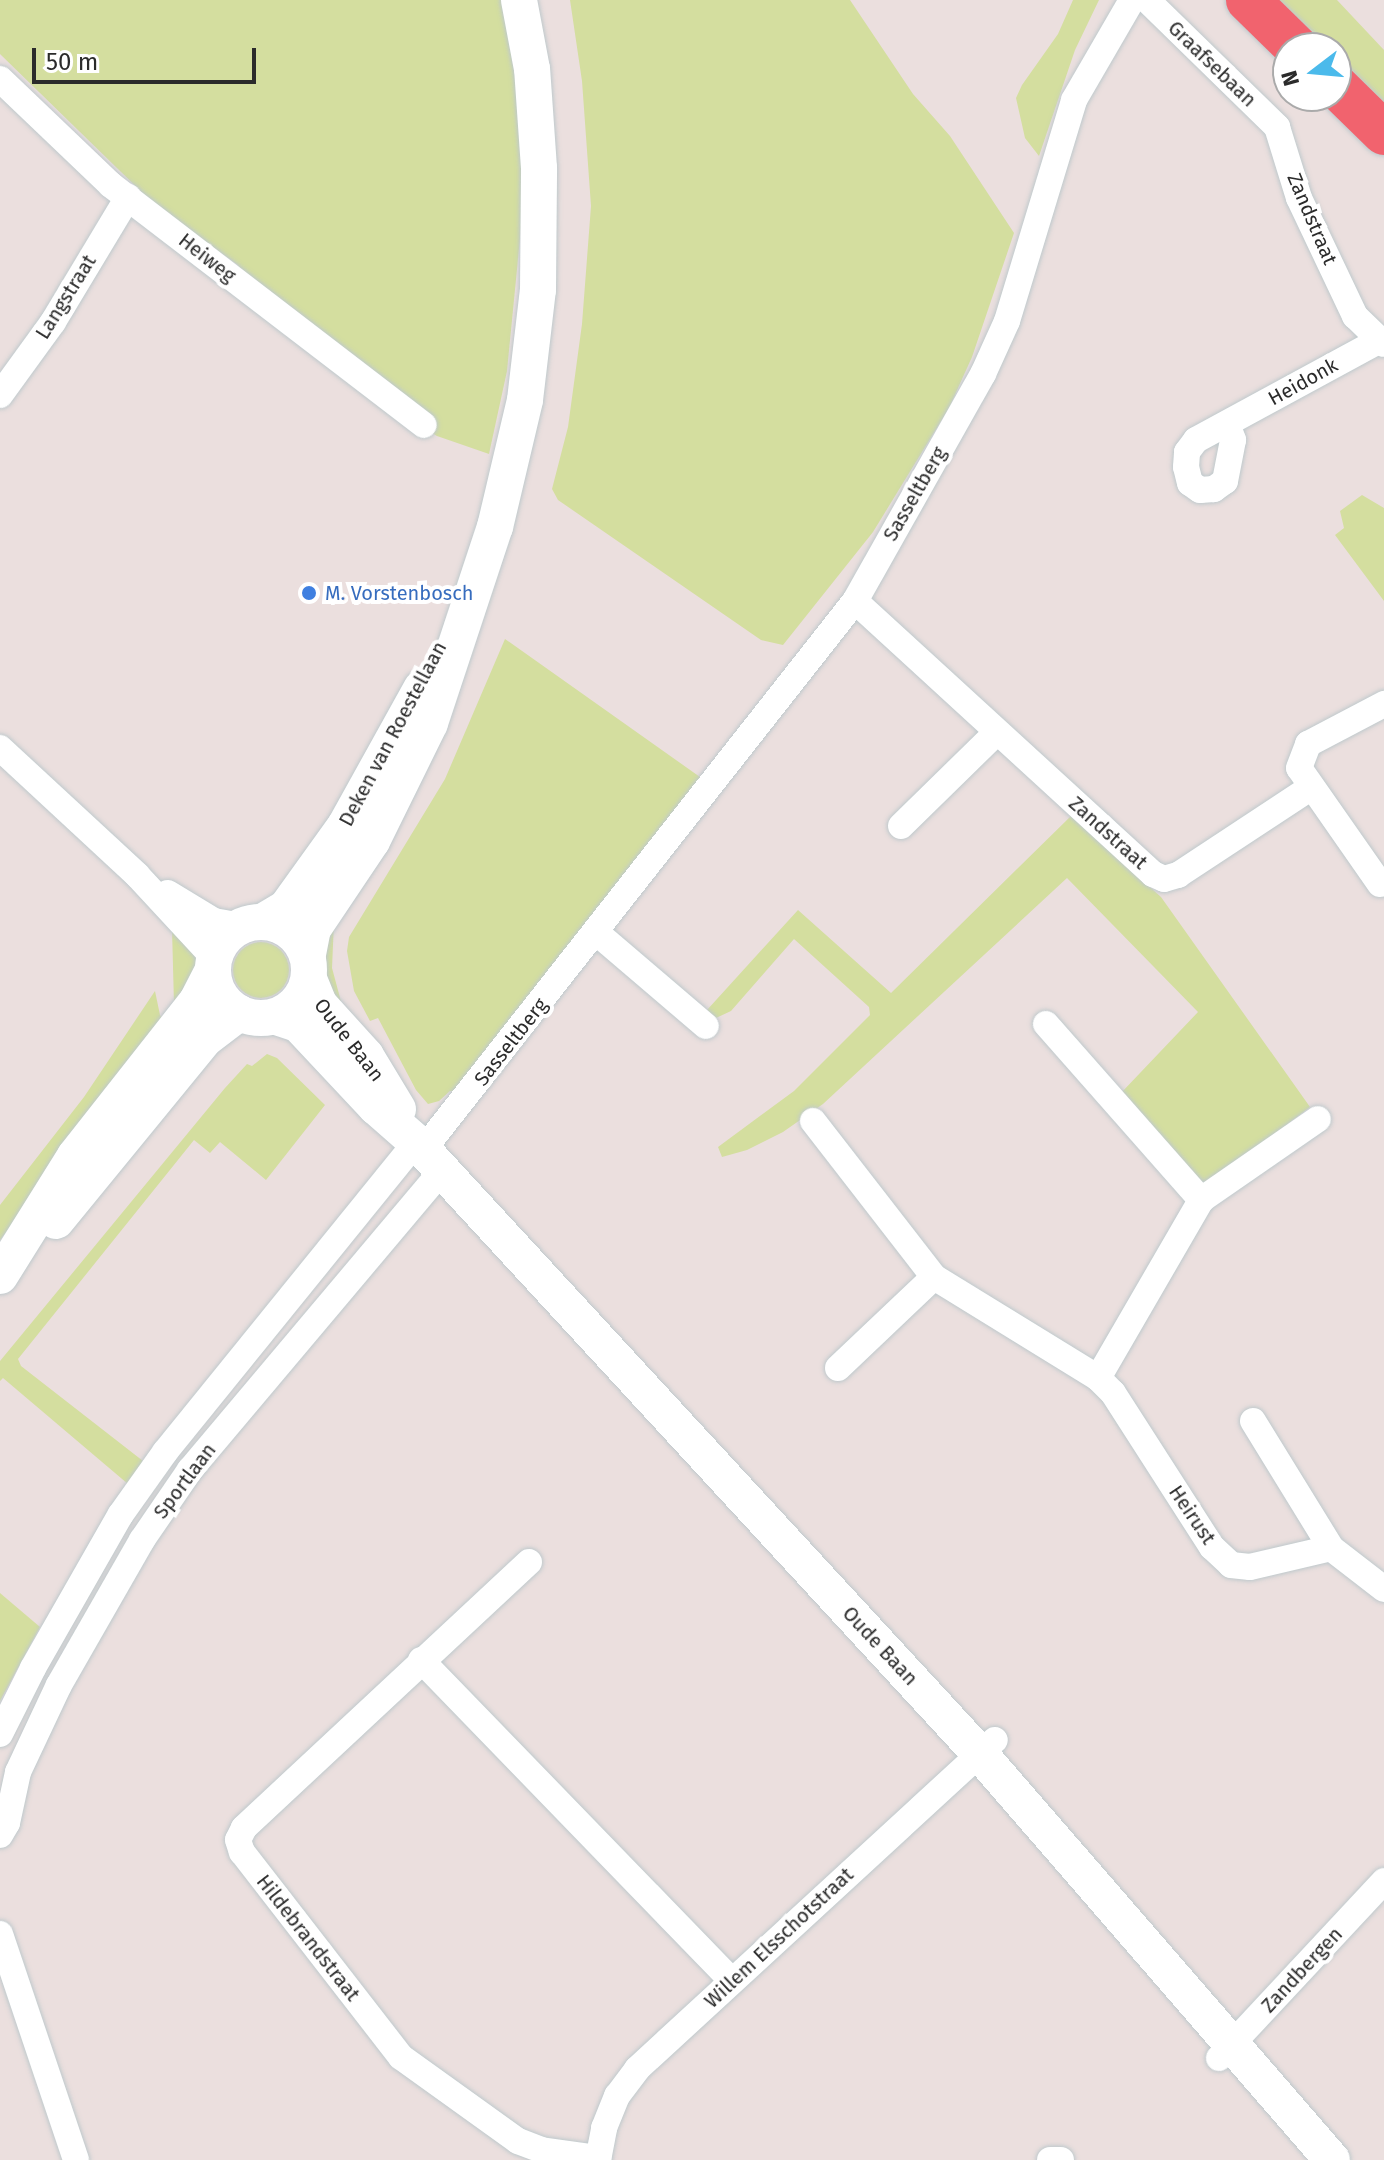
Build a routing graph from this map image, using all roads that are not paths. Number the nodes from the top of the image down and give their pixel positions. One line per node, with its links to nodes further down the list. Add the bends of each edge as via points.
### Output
1 (519, 0): 15 (main road, Deken van Roestellaan, via 532,69 539,168 538,290 525,400)
2 (1132, 0): 16 (street, Sasseltberg, via 1074,100 1007,321 983,374)
3 (1147, 0): 8 (street, Graafsebaan)
4 (1248, 0): 5 (highway)
5 (1281, 32)
6 (0, 79): 10 (street, Heiweg)
7 (1352, 102): 9 (highway)
8 (1277, 127): 11 (street, Zandstraat, via 1299,198 1355,316)
9 (1384, 133)
10 (128, 197): 12 (street, Langstraat, via 53,322); 14 (street, Heiweg)
11 (1382, 342): 13 (street, Heidonk)
12 (0, 395)
13 (1227, 424)
14 (424, 425)
15 (495, 527): 24 (main road, Deken van Roestellaan, via 410,711 353,813 286,908); 27 (main road, Deken van Roestellaan, via 418,750 372,841 313,929)
16 (855, 601): 18 (street, Zandstraat); 25 (street, Sasseltberg)
17 (1384, 704): 20 (street, via 1308,744 1299,768)
18 (997, 732): 20 (street, Zandstraat, via 1164,879 1178,875); 21 (street)
19 (0, 748): 22 (street)
20 (1310, 788): 23 (street)
21 (901, 826)
22 (137, 875): 24 (street, via 214,921); 26 (street)
23 (1380, 884)
24 (252, 924): 26 (main road, via 221,943); 27 (main road, via 291,931)
25 (597, 933): 31 (street); 34 (street, Sasseltberg)
26 (214, 964): 28 (main road, via 219,994); 36 (main road, via 197,1001 75,1156)
27 (308, 966): 29 (main road, via 298,1002); 34 (main road, Oude Baan, via 319,1004 366,1056)
28 (239, 1013): 29 (main road); 38 (main road, via 205,1039)
29 (276, 1017): 34 (main road, Oude Baan, via 298,1024)
30 (1046, 1024): 35 (street)
31 (706, 1026)
32 (1318, 1119): 35 (street)
33 (813, 1121): 37 (street, Heirust)
34 (427, 1154): 46 (street, Sportlaan, via 165,1452 121,1514); 47 (main road, Oude Baan); 48 (street, Sportlaan, via 142,1540 59,1685 18,1772)
35 (1201, 1200): 40 (street)
36 (0, 1276)
37 (934, 1277): 39 (street); 40 (street, Heirust)
38 (0, 1285)
39 (838, 1368)
40 (1098, 1378): 42 (street, Heirust, via 1113,1393 1212,1547 1231,1565 1250,1567)
41 (1253, 1421): 42 (street)
42 (1331, 1548): 44 (street)
43 (529, 1562): 45 (street, Hildebrandstraat)
44 (1384, 1589)
45 (421, 1660): 51 (street); 53 (street, Hildebrandstraat, via 244,1828 238,1840 242,1852 401,2057 518,2141)
46 (0, 1734)
47 (988, 1747): 51 (street, Willem Elsschotstraat); 52 (main road, Oude Baan)
48 (0, 1835)
49 (1384, 1881): 52 (street, Zandbergen)
50 (0, 1934): 54 (street)
51 (732, 1981): 53 (street, Willem Elsschotstraat, via 637,2069 617,2096)
52 (1225, 2052): 57 (main road, Oude Baan)
53 (598, 2159)
54 (76, 2160)
55 (1050, 2160): 56 (street)
56 (1061, 2160)
57 (1332, 2160)

